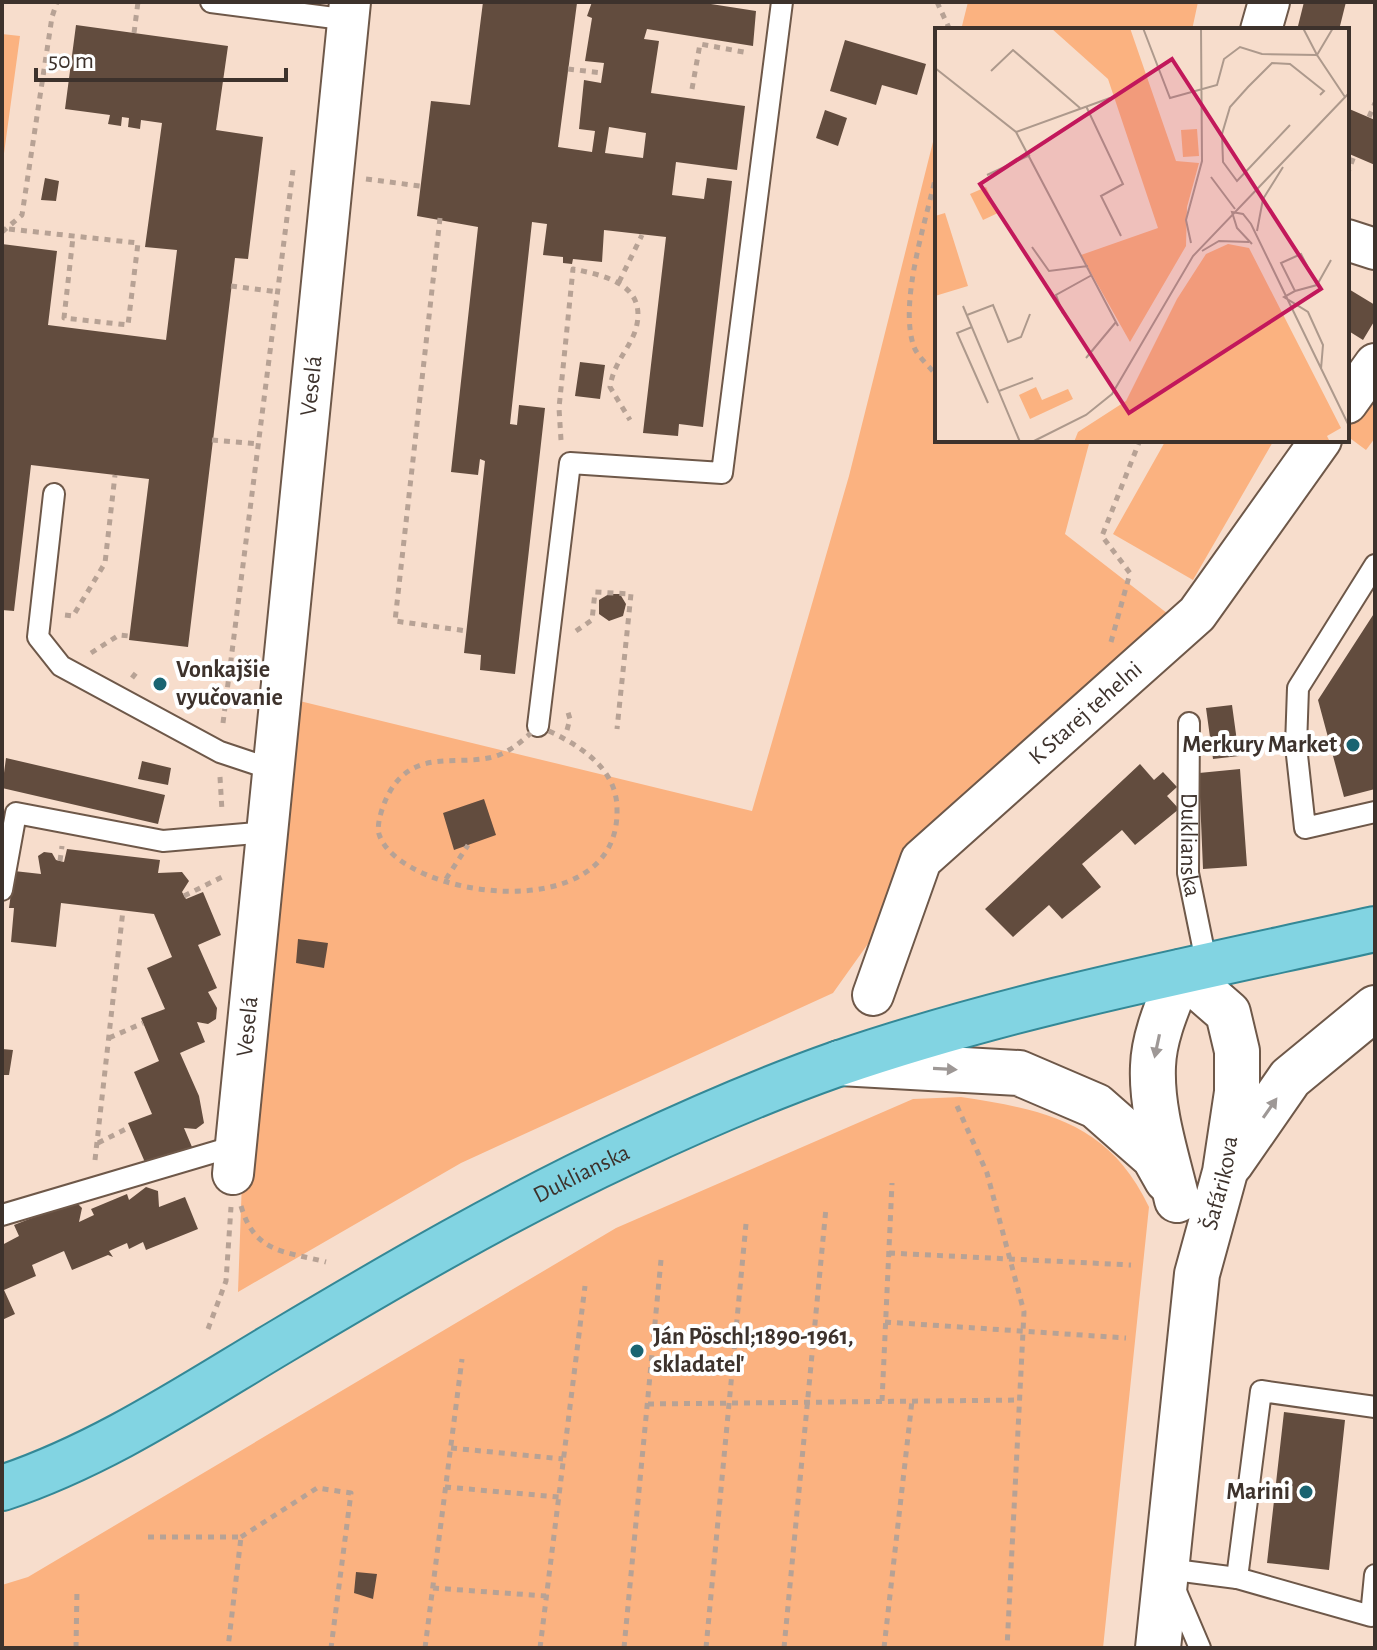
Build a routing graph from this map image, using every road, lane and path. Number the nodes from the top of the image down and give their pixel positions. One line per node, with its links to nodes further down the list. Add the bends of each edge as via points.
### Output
1 (57, 2): 24 (path, via 22,215)
2 (138, 2): 10 (path)
3 (211, 2): 7 (lane)
4 (782, 2): 11 (lane)
5 (937, 2): 8 (path)
6 (1269, 2): 9 (street)
7 (350, 11): 54 (street, Veselá)
8 (949, 28)
9 (1262, 28)
10 (134, 33)
11 (775, 58): 14 (path, via 700,44); 40 (lane, via 722,473)
12 (568, 69): 13 (path)
13 (603, 73)
14 (692, 89)
15 (1375, 103): 16 (path)
16 (1369, 117)
17 (1354, 156): 19 (path)
18 (293, 169): 31 (path)
19 (1349, 170)
20 (935, 180): 33 (path, via 909,327 915,350)
21 (392, 182): 22 (path)
22 (420, 186)
23 (440, 218): 45 (path, via 395,621)
24 (5, 230): 26 (path)
25 (642, 235): 29 (path)
26 (73, 237): 26 (path, via 138,243 128,325 64,318)
27 (1349, 241): 28 (street)
28 (1375, 249)
29 (619, 282): 35 (path, via 635,301 638,323 613,366 610,387); 40 (path, via 573,269 559,408 560,437)
30 (231, 286): 31 (path)
31 (278, 292): 39 (path)
32 (1375, 364): 34 (street)
33 (935, 374)
34 (1349, 400)
35 (630, 420)
36 (212, 440): 39 (path)
37 (1139, 442): 48 (path, via 1102,536 1130,573)
38 (1320, 442): 64 (street, K Starej tehelni, via 1197,614 921,860)
39 (259, 444): 53 (path)
40 (570, 463): 47 (lane)
41 (115, 475): 44 (path, via 105,563 73,616)
42 (54, 494): 44 (lane)
43 (1375, 565): 55 (lane, via 1298,688 1296,746 1305,828)
44 (41, 610): 53 (lane, via 38,637 61,666)
45 (467, 631)
46 (129, 636): 49 (path, via 119,635)
47 (549, 637): 51 (lane); 52 (path, via 571,636 592,620 595,592 631,594)
48 (1108, 653)
49 (83, 658)
50 (1189, 723): 63 (lane, Duklianska, via 1188,873)
51 (538, 726): 59 (path, via 498,756 432,761 408,772 390,792 378,832 388,849 404,863); 59 (path, via 594,757 614,787 617,832 601,861 588,873 529,891 488,892)
52 (617, 729)
53 (220, 752): 54 (lane); 57 (path)
54 (274, 770): 56 (street, Veselá)
55 (1375, 812)
56 (267, 832): 57 (lane); 72 (street, Veselá)
57 (223, 836): 60 (lane, via 163,841 16,813)
58 (468, 845): 59 (path)
59 (446, 879)
60 (2, 890)
61 (123, 910): 67 (path)
62 (1375, 929): 63 (main road, Duklianska)
63 (1194, 969): 68 (main road, Duklianska, via 1027,1008); 73 (street, Šafárikova, via 1228,1013 1237,1051 1237,1092); 76 (street, Šafárikova, one-way to 76, via 1162,1023 1153,1065 1158,1120)
64 (873, 995)
65 (1375, 1008): 73 (street, one-way to 65, via 1290,1078)
66 (143, 1023): 67 (path)
67 (109, 1038): 71 (path)
68 (839, 1063): 76 (street, one-way to 76, via 1019,1073 1096,1106 1154,1157); 103 (main road, Duklianska, via 601,1164 455,1239 137,1428)
69 (956, 1104): 83 (path, via 987,1173)
70 (130, 1127): 71 (path)
71 (97, 1144): 75 (path)
72 (234, 1160): 75 (lane); 84 (path, via 253,1235 280,1253)
73 (1225, 1172): 86 (street, Šafárikova)
74 (892, 1183): 81 (path)
75 (92, 1188): 78 (lane)
76 (1177, 1200): 86 (street)
77 (826, 1208): 96 (path)
78 (2, 1215)
79 (746, 1224): 98 (path)
80 (228, 1235): 89 (path, via 226,1281)
81 (889, 1253): 83 (path); 88 (path)
82 (661, 1260): 97 (path)
83 (1010, 1260): 85 (path); 90 (path, via 1024,1312)
84 (326, 1262)
85 (1131, 1265)
86 (1197, 1274): 107 (street, Šafárikova)
87 (585, 1286): 101 (path)
88 (885, 1322): 90 (path); 94 (path)
89 (208, 1329)
90 (1023, 1331): 91 (path); 93 (path)
91 (1126, 1338)
92 (462, 1359): 100 (path)
93 (1020, 1400): 95 (path); 124 (path)
94 (882, 1401): 95 (path); 96 (path)
95 (912, 1401): 123 (path)
96 (809, 1402): 98 (path); 122 (path)
97 (648, 1404): 98 (path); 120 (path)
98 (728, 1404): 121 (path)
99 (1375, 1407): 109 (lane, via 1261,1391)
100 (451, 1448): 101 (path); 102 (path)
101 (563, 1459): 104 (path)
102 (445, 1487): 104 (path); 110 (path)
103 (2, 1488)
104 (559, 1497): 112 (path)
105 (148, 1537): 106 (path)
106 (241, 1537): 116 (path); 117 (path, via 317,1488 351,1493)
107 (1167, 1569): 109 (lane); 114 (street, Šafárikova); 125 (lane)
108 (1375, 1575): 113 (lane)
109 (1237, 1578): 113 (lane)
110 (433, 1588): 112 (path); 118 (path)
111 (77, 1589): 115 (path)
112 (546, 1596): 119 (path)
113 (1373, 1614)
114 (1160, 1643)
115 (76, 1648)
116 (228, 1648)
117 (331, 1648)
118 (425, 1648)
119 (540, 1648)
120 (624, 1648)
121 (706, 1648)
122 (784, 1648)
123 (884, 1648)
124 (1007, 1648)
125 (1200, 1648)

